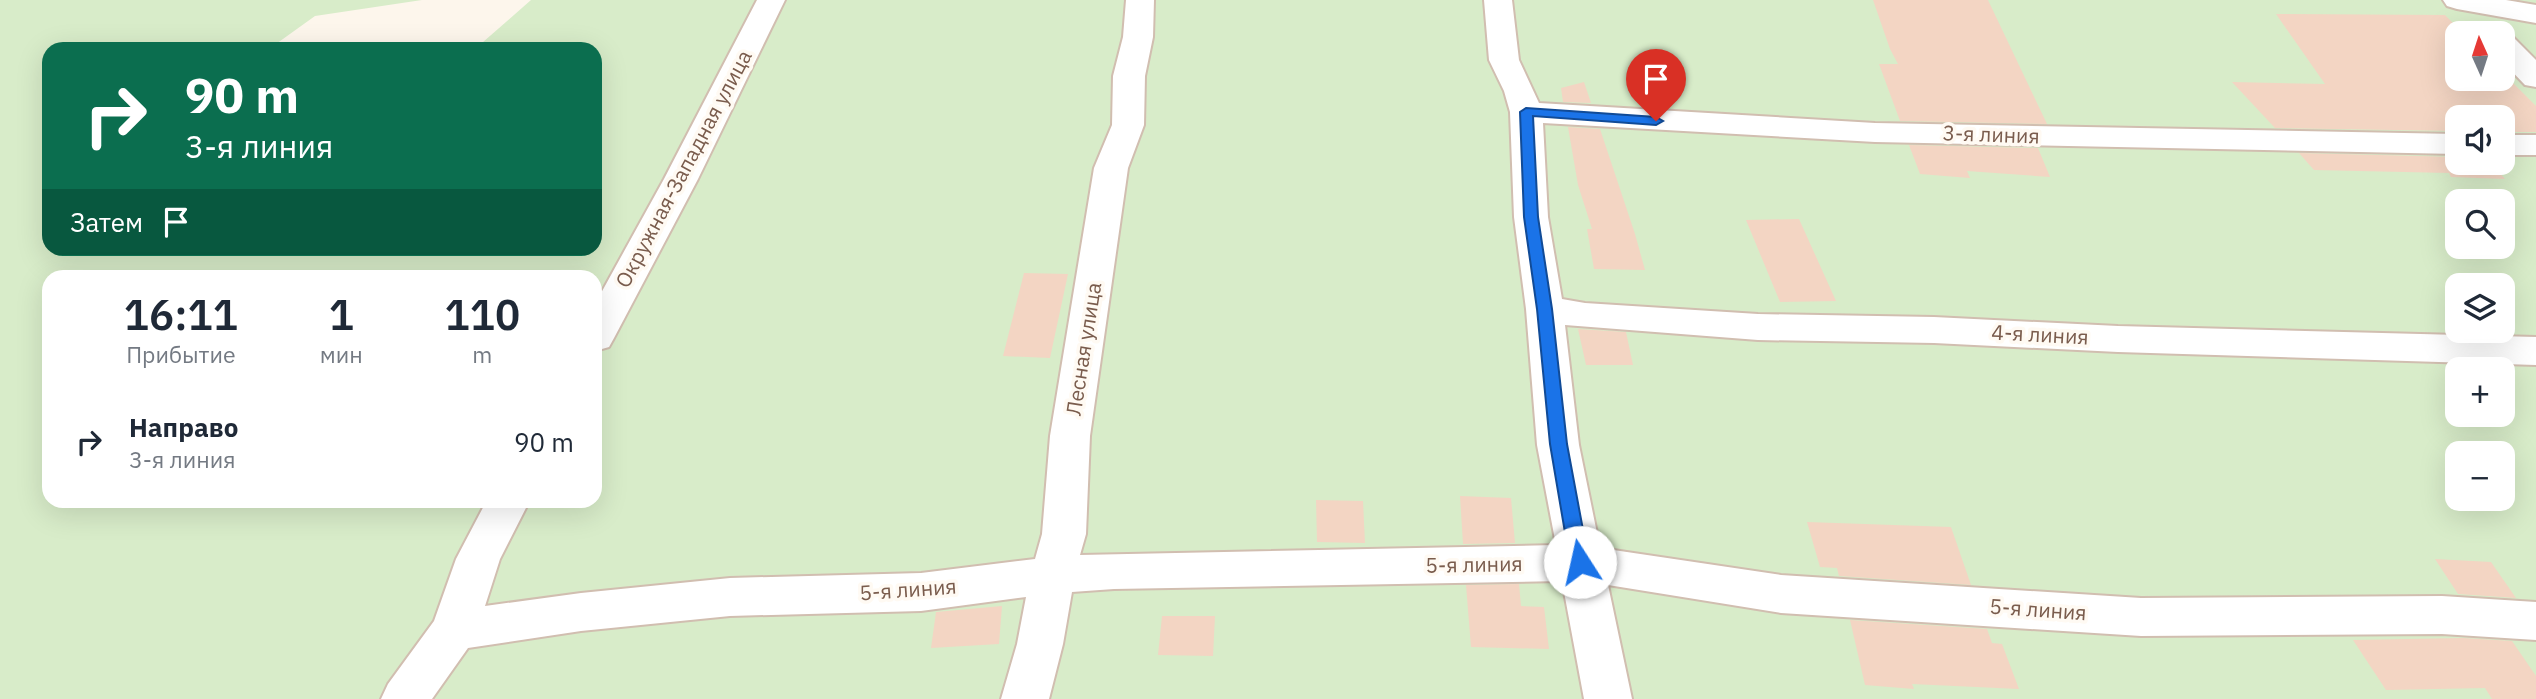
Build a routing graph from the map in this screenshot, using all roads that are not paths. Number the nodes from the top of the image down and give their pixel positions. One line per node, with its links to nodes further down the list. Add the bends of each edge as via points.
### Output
1 (771, 0): 14 (street, Окружная-Западная улица)
2 (1140, 0): 18 (street, Лесная улица, via 1129,76 1128,125 1111,168 1070,436 1064,534)
3 (1499, 0): 9 (street, via 1504,60)
4 (2460, 0): 5 (street); 6 (street)
5 (2536, 14)
6 (2481, 21)
7 (2515, 56): 8 (street)
8 (2536, 78)
9 (1526, 112): 10 (street, 3-я линия, via 1764,127 2144,141); 13 (street, via 1531,217)
10 (2445, 144)
11 (2515, 145): 12 (street)
12 (2536, 145)
13 (1545, 309): 15 (street, 4-я линия, via 1585,316 1783,328); 17 (street, via 1558,444)
14 (602, 325)
15 (2536, 351)
16 (505, 508): 20 (street, via 478,559)
17 (1580, 562): 18 (street, 5-я линия); 19 (street, 5-я линия, via 1781,594 2141,617 2442,615); 23 (street)
18 (1052, 575): 20 (street, 5-я линия, via 921,592 717,599); 22 (street, Лесная улица)
19 (2536, 621)
20 (454, 630): 21 (street)
21 (405, 699)
22 (1025, 699)
23 (1608, 699)

